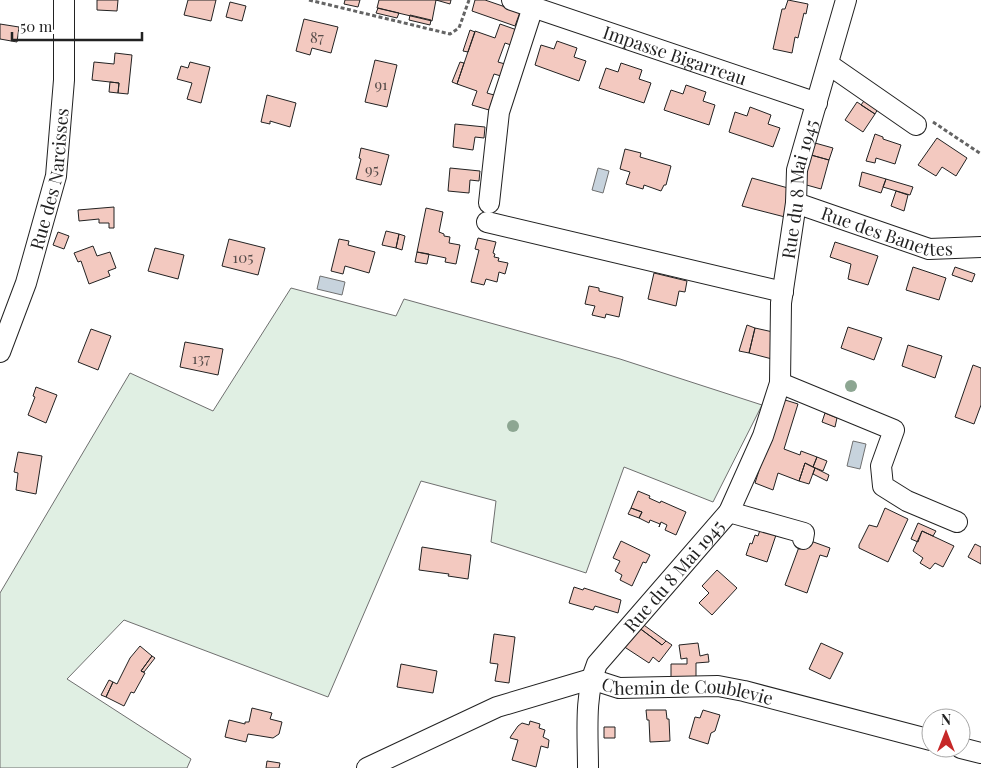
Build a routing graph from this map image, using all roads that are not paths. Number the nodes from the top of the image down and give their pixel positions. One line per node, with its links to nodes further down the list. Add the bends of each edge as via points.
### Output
1 (64, 0): 11 (street, Rue des Narcisses, via 64,80 56,176 26,283)
2 (512, 0): 4 (street, Impasse Bigarreau)
3 (846, 0): 5 (street, Rue du 8 Mai 1945)
4 (533, 7): 6 (street, Impasse Bigarreau); 10 (street, via 499,112 488,212)
5 (828, 64): 6 (street, Rue du 8 Mai 1945); 7 (street)
6 (816, 103): 8 (street, Rue du 8 Mai 1945, via 797,170)
7 (916, 125)
8 (796, 203): 9 (street, Rue des Banettes, via 929,249); 10 (street, Rue du 8 Mai 1945)
9 (981, 247)
10 (782, 292): 12 (street, Rue du 8 Mai 1945)
11 (0, 352)
12 (780, 382): 13 (street, Rue du 8 Mai 1945, via 763,436); 14 (street, via 894,430 881,466 883,486 907,501)
13 (729, 512): 15 (street, via 804,533); 16 (street, Rue du 8 Mai 1945, via 597,664)
14 (957, 522)
15 (803, 539)
16 (591, 679): 17 (street, Chemin de Coublevie, via 619,688 718,686); 18 (street, Chemin de Coublevie, via 497,707); 19 (street)
17 (921, 737)
18 (366, 768)
19 (588, 768)

